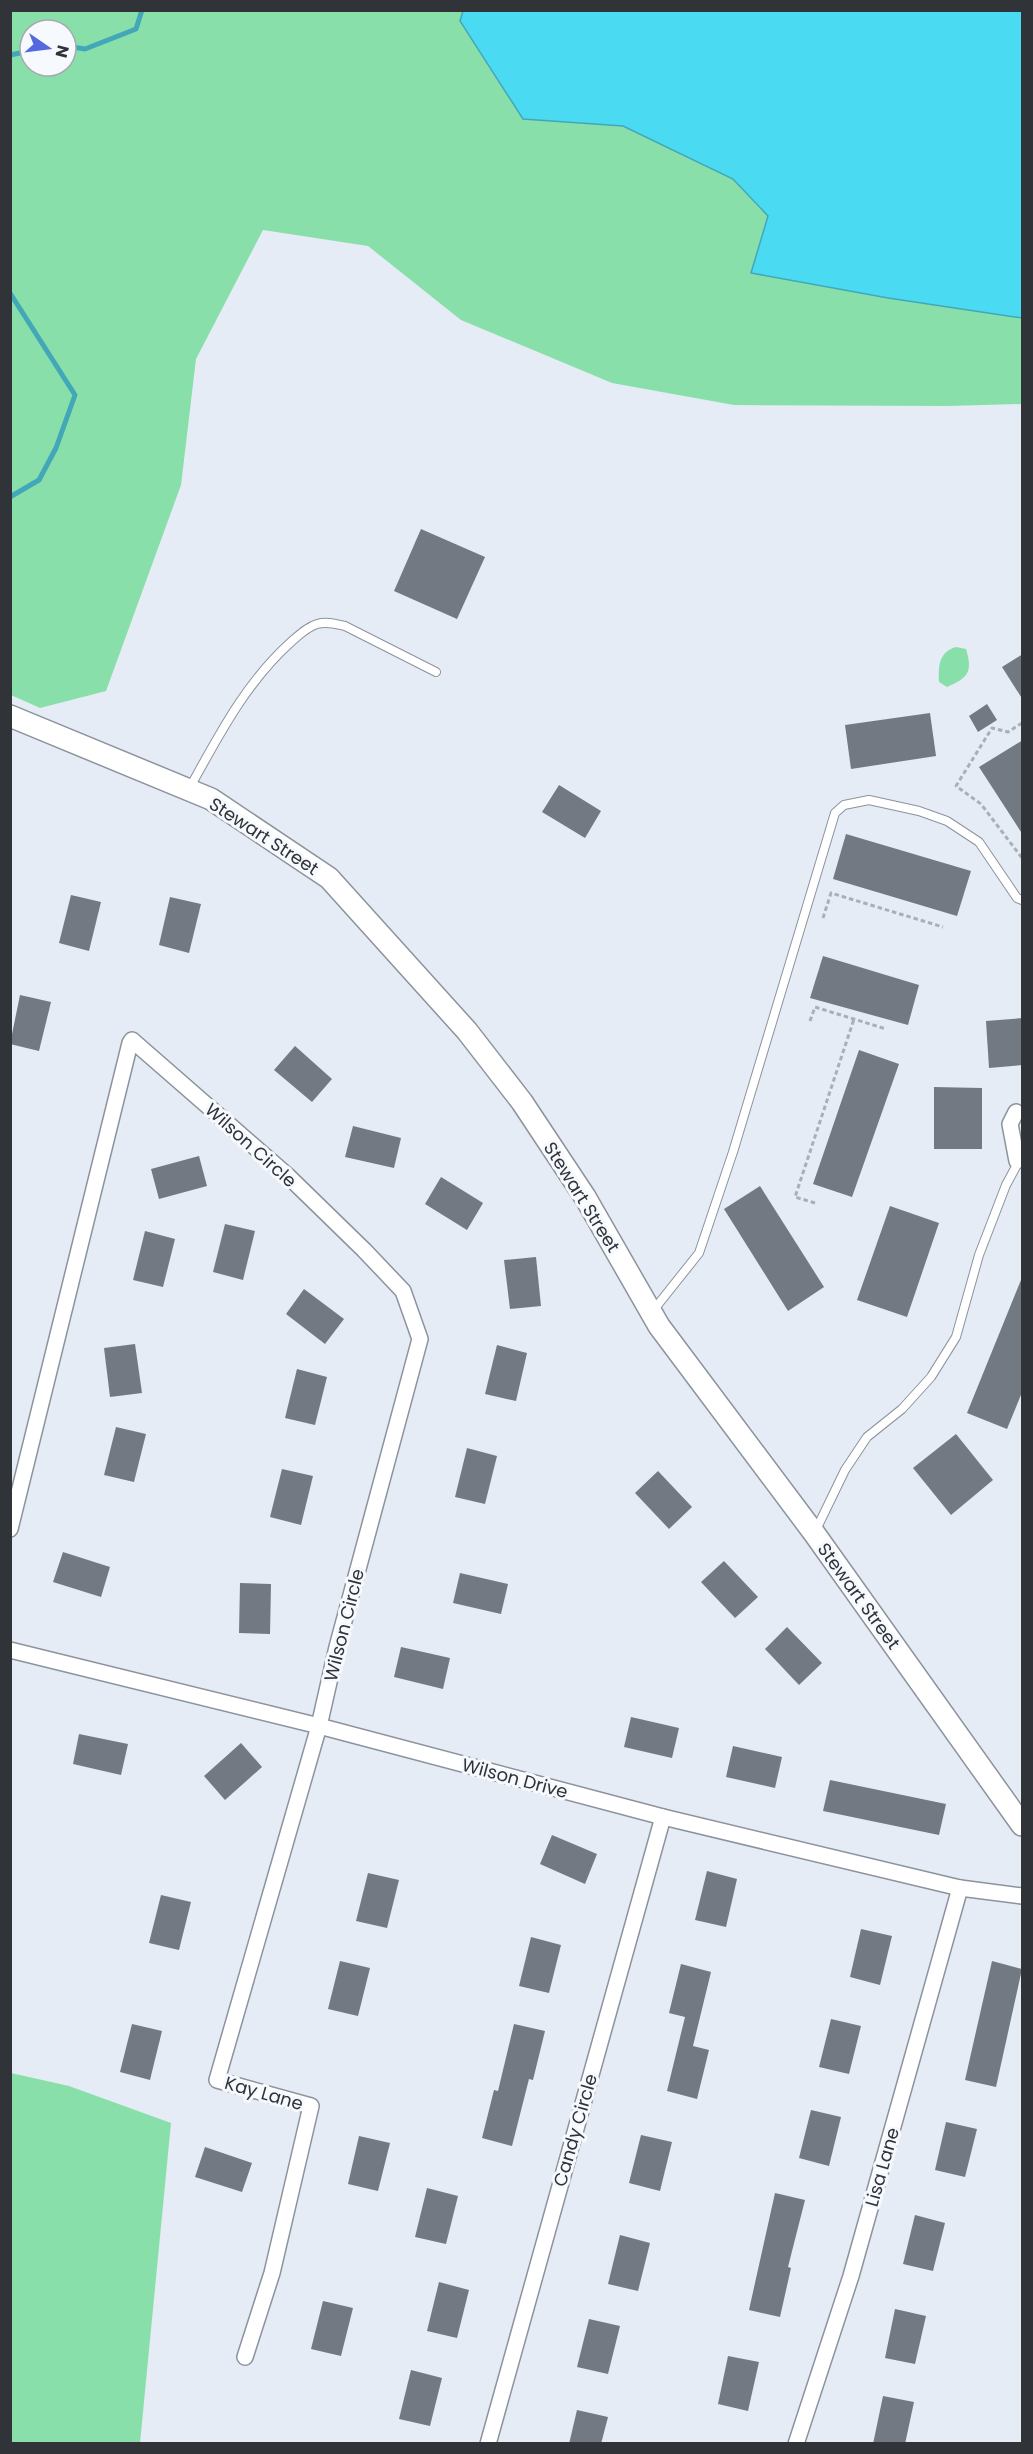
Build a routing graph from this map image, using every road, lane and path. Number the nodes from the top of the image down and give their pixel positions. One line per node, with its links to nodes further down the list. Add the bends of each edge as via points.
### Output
1 (436, 672): 4 (lane, via 345,626 318,624 305,630 251,685)
2 (10, 716): 4 (street, Stewart Street)
3 (1023, 723): 5 (path, via 1008,732 992,728 956,786 981,804)
4 (188, 790): 15 (street, Stewart Street, via 211,799 329,878 467,1031 522,1102 585,1197)
5 (1023, 858)
6 (1023, 900): 15 (lane, via 1017,898 979,842 947,821 869,800 844,805 836,813 699,1253)
7 (823, 918): 8 (path, via 831,893)
8 (944, 927)
9 (854, 1019): 10 (path, via 815,1007); 11 (path); 14 (path, via 795,1197)
10 (810, 1021)
11 (886, 1029)
12 (1019, 1108): 13 (street, via 1010,1124)
13 (1020, 1160): 17 (lane, via 979,1255 956,1336 931,1377 902,1409 867,1437 845,1470)
14 (815, 1203)
15 (651, 1313): 17 (street, Stewart Street)
16 (10, 1529): 19 (street, Wilson Circle, via 132,1040 288,1176 364,1250 403,1291 420,1339)
17 (814, 1533): 21 (street, Stewart Street)
18 (10, 1650): 19 (street, Wilson Drive)
19 (319, 1726): 20 (street, Wilson Drive); 24 (street, Kay Lane, via 217,2080 311,2106 272,2273)
20 (663, 1817): 22 (street, Wilson Drive); 25 (street, Candy Circle)
21 (1023, 1825)
22 (960, 1888): 23 (street, Wilson Drive); 26 (street, Lisa Lane, via 851,2276)
23 (1023, 1896)
24 (245, 2357)
25 (488, 2444)
26 (796, 2444)

